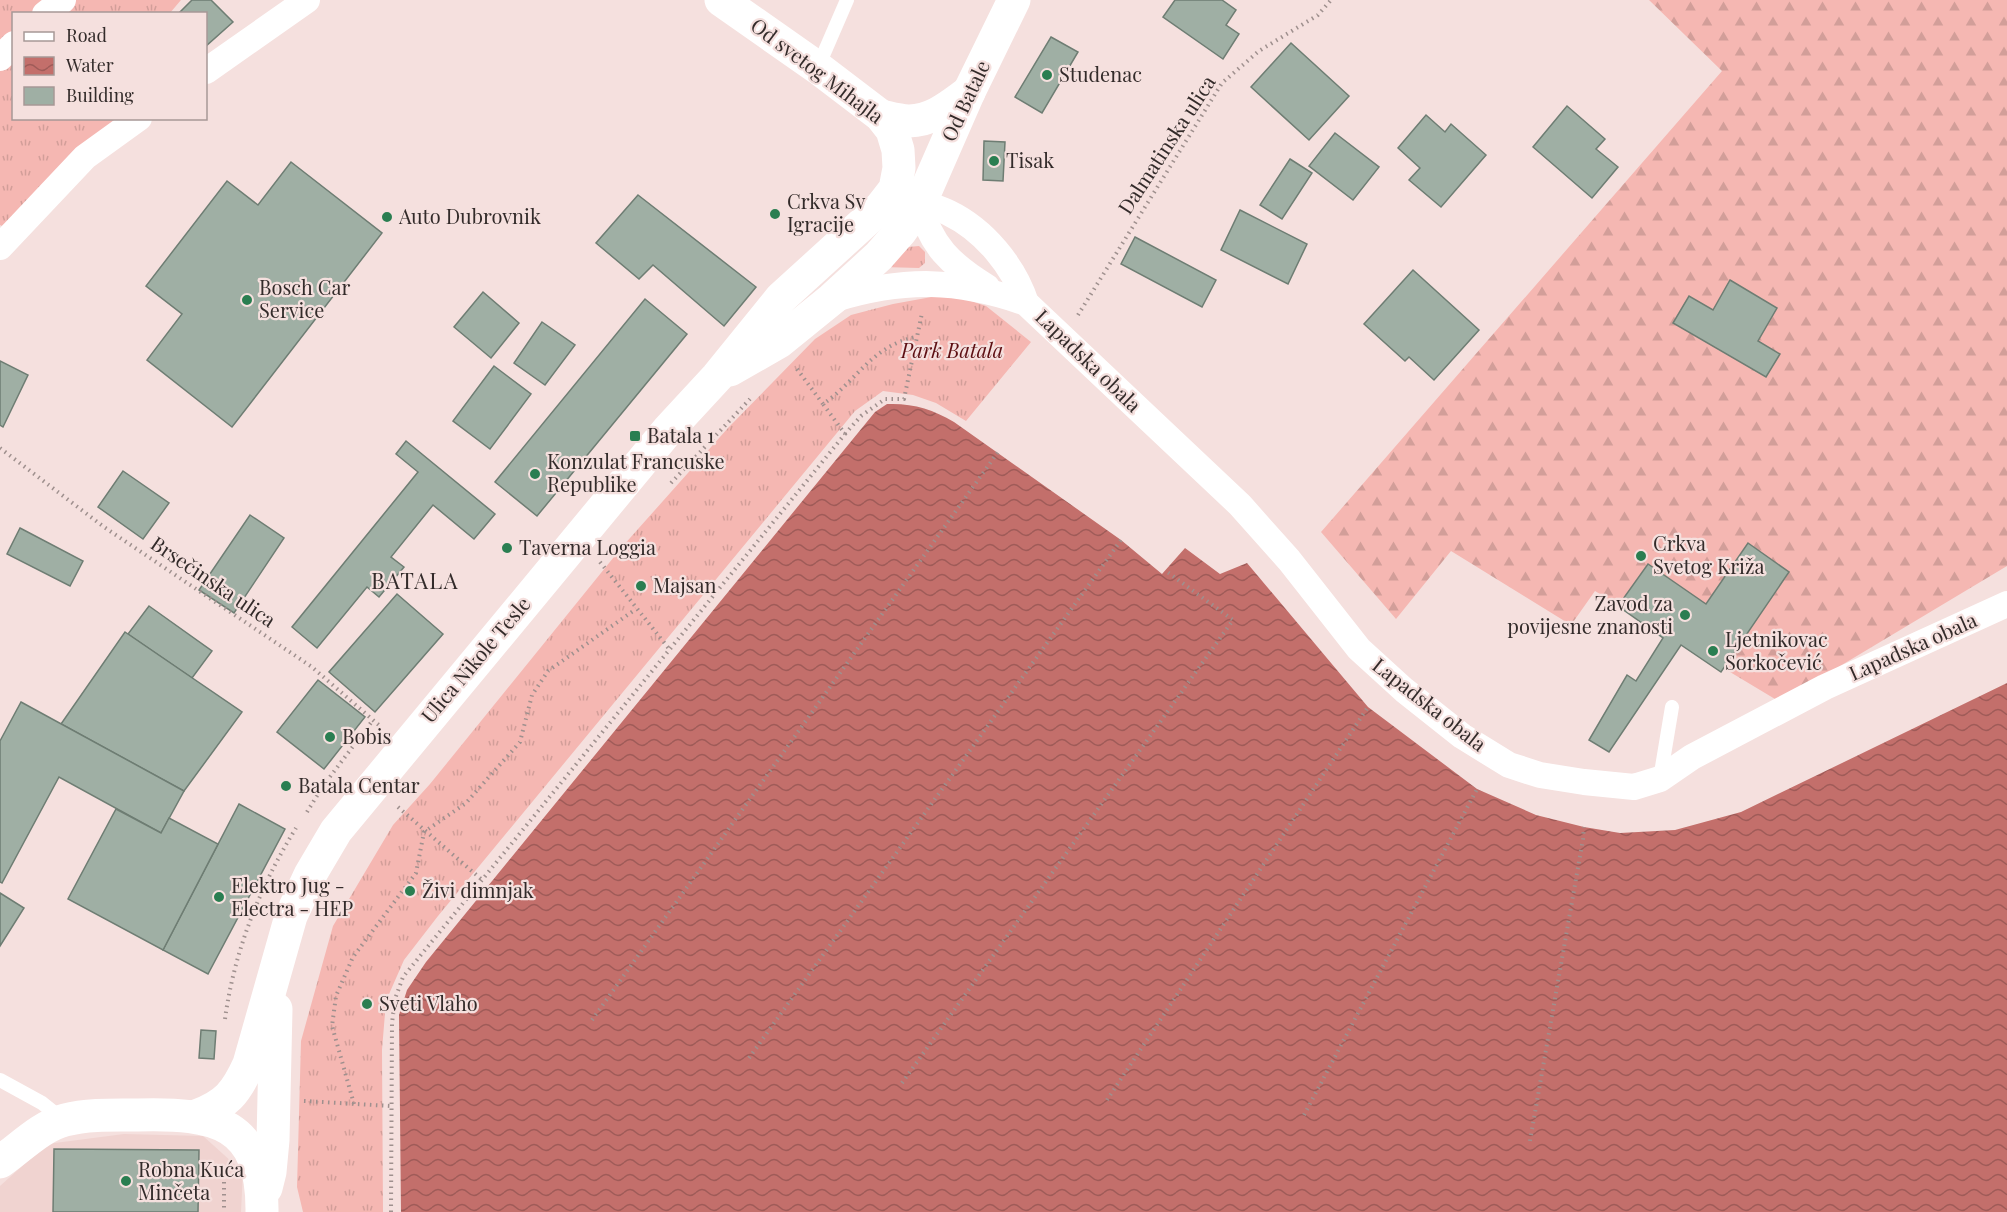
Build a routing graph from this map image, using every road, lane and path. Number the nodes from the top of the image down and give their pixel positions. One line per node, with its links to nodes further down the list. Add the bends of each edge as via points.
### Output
1 (63, 0): 7 (street)
2 (308, 0): 11 (street)
3 (721, 0): 10 (main road, Od svetog Mihajla)
4 (847, 0): 10 (lane)
5 (1014, 0): 12 (main road, Od Batale)
6 (1330, 0): 20 (path, Dalmatinska ulica, via 1318,15 1259,51 1222,83)
7 (48, 12)
8 (12, 46): 9 (street)
9 (0, 58)
10 (818, 68): 13 (main road, Od svetog Mihajla)
11 (207, 70)
12 (969, 92): 13 (main road, via 928,118 909,121); 15 (main road, Od Batale)
13 (881, 116): 15 (main road, Od svetog Mihajla, via 892,130)
14 (136, 120): 16 (street, via 85,157)
15 (908, 196): 17 (street, Lapadska obala, via 941,250 966,274); 18 (main road, Ulica Nikole Tesle, via 901,231); 19 (street, Lapadska obala, via 956,217 983,237 1010,269); 22 (main road, Ulica Nikole Tesle, via 881,207 782,298)
16 (0, 247)
17 (997, 293): 18 (street, Lapadska obala, via 955,285 899,284); 19 (street, Lapadska obala)
18 (832, 299): 22 (main road, Ulica Nikole Tesle, via 779,342)
19 (1026, 303): 20 (street, Lapadska obala)
20 (1064, 339): 38 (street, Lapadska obala, via 1240,506 1289,560 1359,649 1462,736 1509,765 1540,775 1634,787)
21 (791, 360): 24 (path)
22 (717, 376): 37 (main road, Ulica Nikole Tesle)
23 (757, 392): 28 (path)
24 (823, 404): 25 (path); 25 (path, via 865,364 901,340 916,337 904,399 885,399 861,416)
25 (845, 434): 34 (path)
26 (0, 448): 37 (path, Brsečinska ulica, via 104,527 312,667)
27 (998, 452): 45 (path)
28 (670, 483)
29 (1121, 540): 46 (path)
30 (604, 555): 33 (path, via 599,562)
31 (1166, 571): 48 (path, via 1233,620)
32 (2007, 604): 38 (street, Lapadska obala, via 1825,687)
33 (636, 609): 34 (path); 42 (path, via 548,671 532,695 520,742 466,803)
34 (670, 650): 43 (path)
35 (1368, 707): 49 (path)
36 (1672, 707): 38 (lane)
37 (404, 747): 44 (main road, Ulica Nikole Tesle, via 336,831 310,875 291,916)
38 (1660, 778)
39 (1477, 789): 51 (path)
40 (397, 807): 42 (path)
41 (1584, 827): 54 (path)
42 (424, 832): 43 (path); 50 (path, via 416,873 353,957 336,996 332,1026)
43 (481, 879): 57 (path, via 403,976 395,999)
44 (275, 968): 52 (main road, Ulica Nikole Tesle, via 240,1085 226,1102); 56 (main road, Ulica Nikole Tesle, via 273,1140)
45 (592, 1020)
46 (748, 1058)
47 (0, 1080): 53 (lane, via 42,1102)
48 (902, 1083)
49 (1107, 1100)
50 (354, 1104)
51 (1304, 1115)
52 (196, 1116): 53 (main road, via 161,1114); 56 (main road, Ulica Nikole Tesle, via 219,1122 239,1134 251,1150 259,1171)
53 (64, 1120): 55 (main road, via 36,1134)
54 (1530, 1141)
55 (0, 1162)
56 (262, 1208)
57 (391, 1212)

